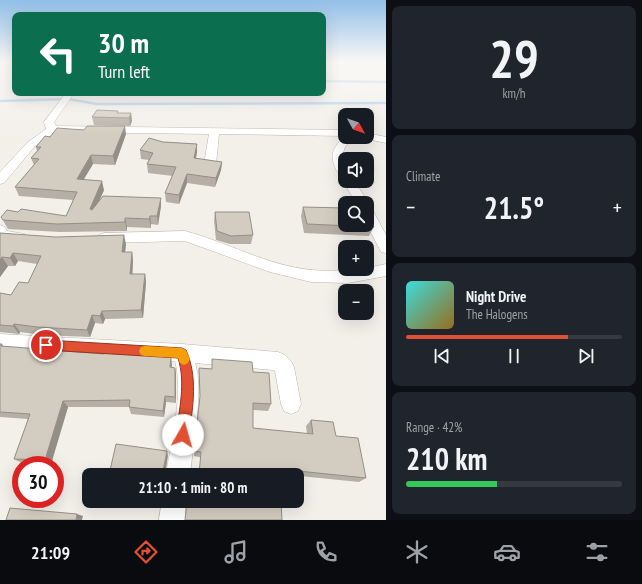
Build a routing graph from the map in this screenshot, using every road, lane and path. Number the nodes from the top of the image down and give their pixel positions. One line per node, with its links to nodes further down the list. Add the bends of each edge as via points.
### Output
1 (68, 96): 2 (street, via 49,122 50,127)
2 (54, 129): 3 (street); 10 (street, via 40,136)
3 (214, 131): 4 (street); 9 (street)
4 (338, 133)
5 (374, 137): 6 (street)
6 (386, 140)
7 (342, 144): 8 (street, via 337,152)
8 (338, 159)
9 (210, 164)
10 (0, 180)
11 (374, 225): 15 (street)
12 (0, 230): 13 (street, via 3,235)
13 (33, 238)
14 (91, 239): 16 (street, via 184,236 275,268 311,276 348,277)
15 (386, 248)
16 (386, 270)
17 (0, 342): 18 (street)
18 (182, 353): 19 (street, via 278,361 284,367); 20 (street, via 188,369 188,395)
19 (291, 404)
20 (179, 468)
21 (173, 508): 22 (street)
22 (172, 520)

